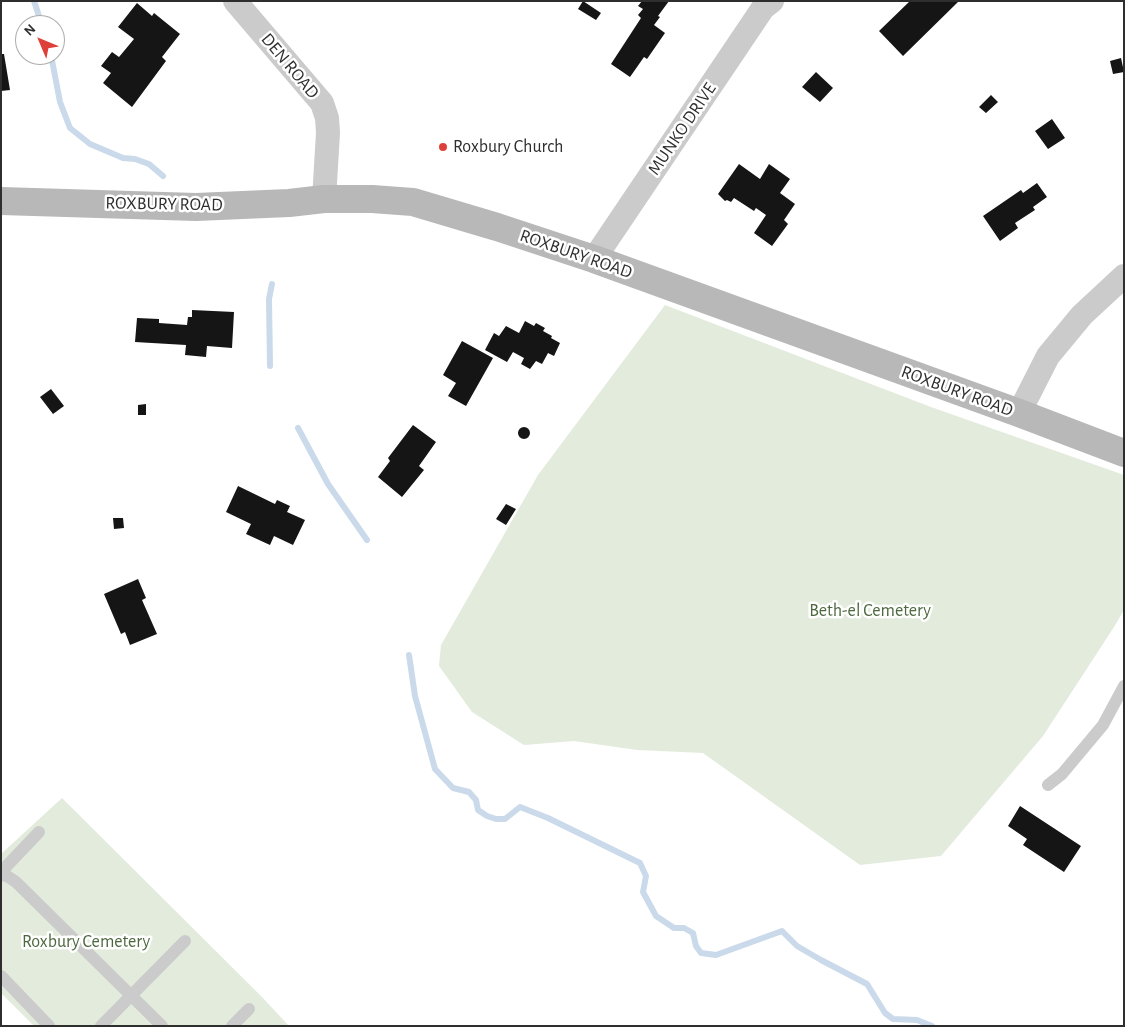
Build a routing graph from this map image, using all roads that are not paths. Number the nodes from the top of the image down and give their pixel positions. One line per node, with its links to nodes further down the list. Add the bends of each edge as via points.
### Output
1 (235, 1): 3 (street, DEN ROAD, via 322,104 328,133)
2 (772, 1): 5 (street, MUNKO DRIVE, via 763,8)
3 (324, 199): 4 (street, ROXBURY ROAD, via 196,206); 5 (street, ROXBURY ROAD, via 372,198 413,202)
4 (1, 201)
5 (594, 259): 7 (street, ROXBURY ROAD)
6 (1124, 276): 7 (street, via 1082,315 1048,356)
7 (1020, 413): 8 (street, ROXBURY ROAD)
8 (1124, 453)
9 (1124, 686): 10 (lane, via 1103,725 1062,774)
10 (1048, 785)
11 (39, 832): 12 (lane)
12 (1, 874): 15 (lane, via 16,882)
13 (185, 941): 15 (lane)
14 (1, 976): 17 (lane)
15 (131, 995): 18 (lane); 19 (lane)
16 (249, 1008): 20 (lane)
17 (49, 1026)
18 (101, 1026)
19 (162, 1026)
20 (232, 1026)

